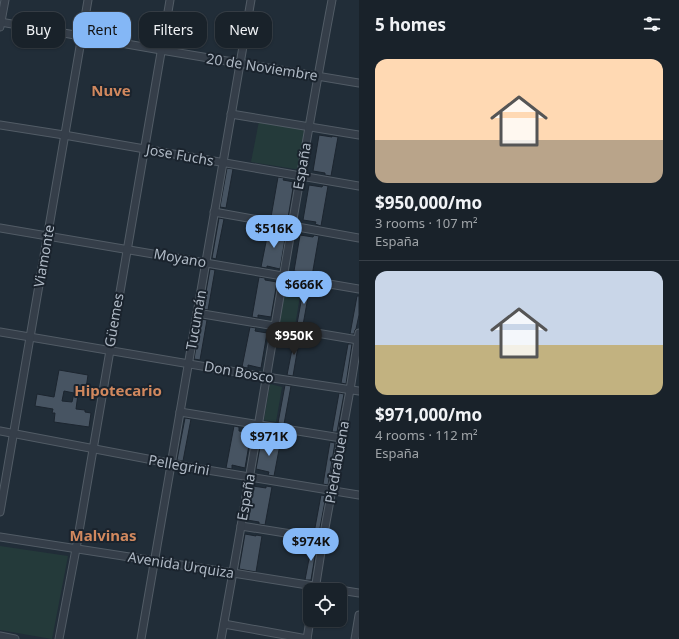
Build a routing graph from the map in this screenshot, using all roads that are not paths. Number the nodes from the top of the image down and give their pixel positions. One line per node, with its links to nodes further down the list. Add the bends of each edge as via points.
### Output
1 (5, 0): 7 (street)
2 (88, 0): 6 (street, Viamonte)
3 (170, 0): 11 (street, Güemes)
4 (251, 0): 12 (street, Tucumán)
5 (332, 0): 13 (street, España)
6 (86, 12)
7 (0, 24): 8 (street, 20 de Noviembre)
8 (73, 35)
9 (131, 45): 11 (street, 20 de Noviembre)
10 (79, 48): 19 (street, Viamonte)
11 (161, 50): 12 (street, 20 de Noviembre); 20 (street, Güemes)
12 (239, 63): 13 (street, 20 de Noviembre); 15 (street, Tucumán)
13 (317, 76): 14 (street, 20 de Noviembre); 17 (street, España)
14 (359, 83)
15 (231, 114): 17 (street); 21 (street, Tucumán)
16 (0, 125): 19 (street, Jose Fuchs)
17 (309, 127): 18 (street); 22 (street, España)
18 (359, 135)
19 (64, 136): 20 (street, Jose Fuchs); 27 (street, Viamonte)
20 (144, 149): 21 (street, Jose Fuchs); 29 (street, Güemes)
21 (223, 162): 22 (street, Jose Fuchs); 24 (street, Tucumán)
22 (301, 176): 23 (street, Jose Fuchs); 25 (street, España)
23 (359, 186)
24 (214, 212): 25 (street); 30 (street, Tucumán)
25 (292, 226): 28 (street); 31 (street, España)
26 (0, 228): 27 (street, Moyano)
27 (47, 236): 29 (street, Moyano); 36 (street, Viamonte)
28 (359, 238)
29 (126, 249): 30 (street, Moyano); 38 (street, Güemes)
30 (205, 263): 31 (street, Moyano); 33 (street, Tucumán)
31 (283, 276): 32 (street, Moyano); 34 (street, España)
32 (359, 289)
33 (197, 313): 34 (street); 39 (street, Tucumán)
34 (275, 326): 37 (street); 40 (street, España)
35 (0, 332): 36 (street, Don Bosco)
36 (30, 336): 38 (street, Don Bosco); 46 (street, Viamonte)
37 (358, 337): 41 (street, Piedrabuena)
38 (109, 350): 39 (street, Don Bosco); 48 (street, Güemes)
39 (188, 364): 40 (street, Don Bosco); 43 (street, Tucumán)
40 (266, 378): 41 (street, Don Bosco); 44 (street, España)
41 (350, 390): 42 (street, Don Bosco); 47 (street, Piedrabuena)
42 (359, 392)
43 (180, 412): 44 (street); 49 (street, Tucumán)
44 (259, 425): 47 (street); 50 (street, España)
45 (0, 431): 46 (street, Pellegrini)
46 (13, 434): 48 (street, Pellegrini); 53 (street, Viamonte)
47 (341, 438): 51 (street, Piedrabuena)
48 (92, 448): 49 (street, Pellegrini); 57 (street, Güemes)
49 (171, 464): 50 (street, Pellegrini); 58 (street, Tucumán)
50 (249, 477): 51 (street, Pellegrini); 54 (street, España)
51 (332, 492): 52 (street, Pellegrini); 56 (street, Piedrabuena)
52 (359, 495)
53 (0, 512)
54 (241, 526): 56 (street); 59 (street, España)
55 (0, 537): 57 (street, Avenida Urquiza)
56 (323, 539): 60 (street, Piedrabuena)
57 (76, 549): 58 (street, Avenida Urquiza); 69 (street, Güemes)
58 (154, 561): 59 (street, Avenida Urquiza); 70 (street, Tucumán)
59 (233, 573): 61 (street, Avenida Urquiza); 65 (street, España)
60 (317, 583)
61 (303, 586)
62 (347, 591): 63 (street, Avenida Urquiza)
63 (359, 593)
64 (359, 615): 73 (street)
65 (224, 624): 71 (street, España); 72 (street)
66 (309, 627): 72 (street)
67 (0, 636): 68 (street)
68 (14, 639)
69 (59, 639)
70 (141, 639)
71 (221, 639)
72 (306, 639)
73 (355, 639)

